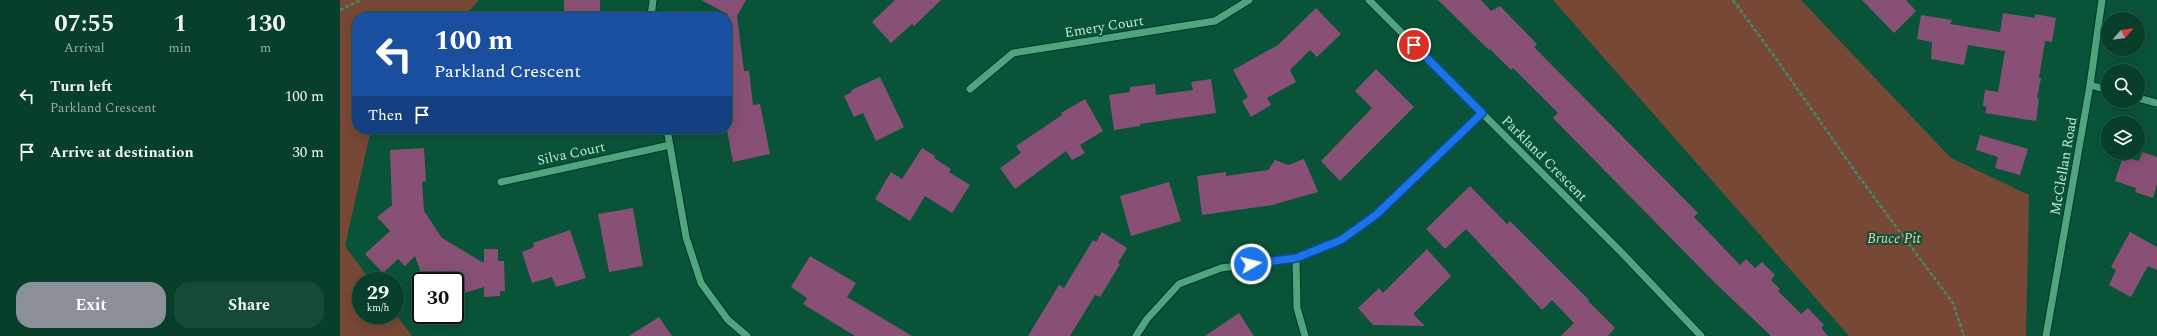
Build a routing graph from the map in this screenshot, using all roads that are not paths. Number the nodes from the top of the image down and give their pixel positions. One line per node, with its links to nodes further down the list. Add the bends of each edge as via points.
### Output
1 (653, 0): 5 (street)
2 (1249, 0): 8 (street, Emery Court, via 1215,21 1012,53)
3 (1369, 0): 11 (street, Parkland Crescent)
4 (2102, 0): 6 (street, McClellan Road)
5 (652, 12)
6 (2090, 85): 7 (street); 20 (street, McClellan Road)
7 (2101, 88)
8 (970, 89)
9 (2145, 100): 10 (street)
10 (2157, 103)
11 (1482, 113): 15 (street, via 1377,214 1341,240); 19 (street, Parkland Crescent)
12 (668, 134): 13 (street)
13 (670, 144): 14 (street, Silva Court); 16 (street, via 686,237 701,283 728,320)
14 (501, 182)
15 (1296, 258): 17 (street, via 1221,268 1179,284 1147,319); 18 (street, via 1297,308)
16 (747, 336)
17 (1136, 336)
18 (1305, 336)
19 (1701, 336)
20 (2046, 336)

